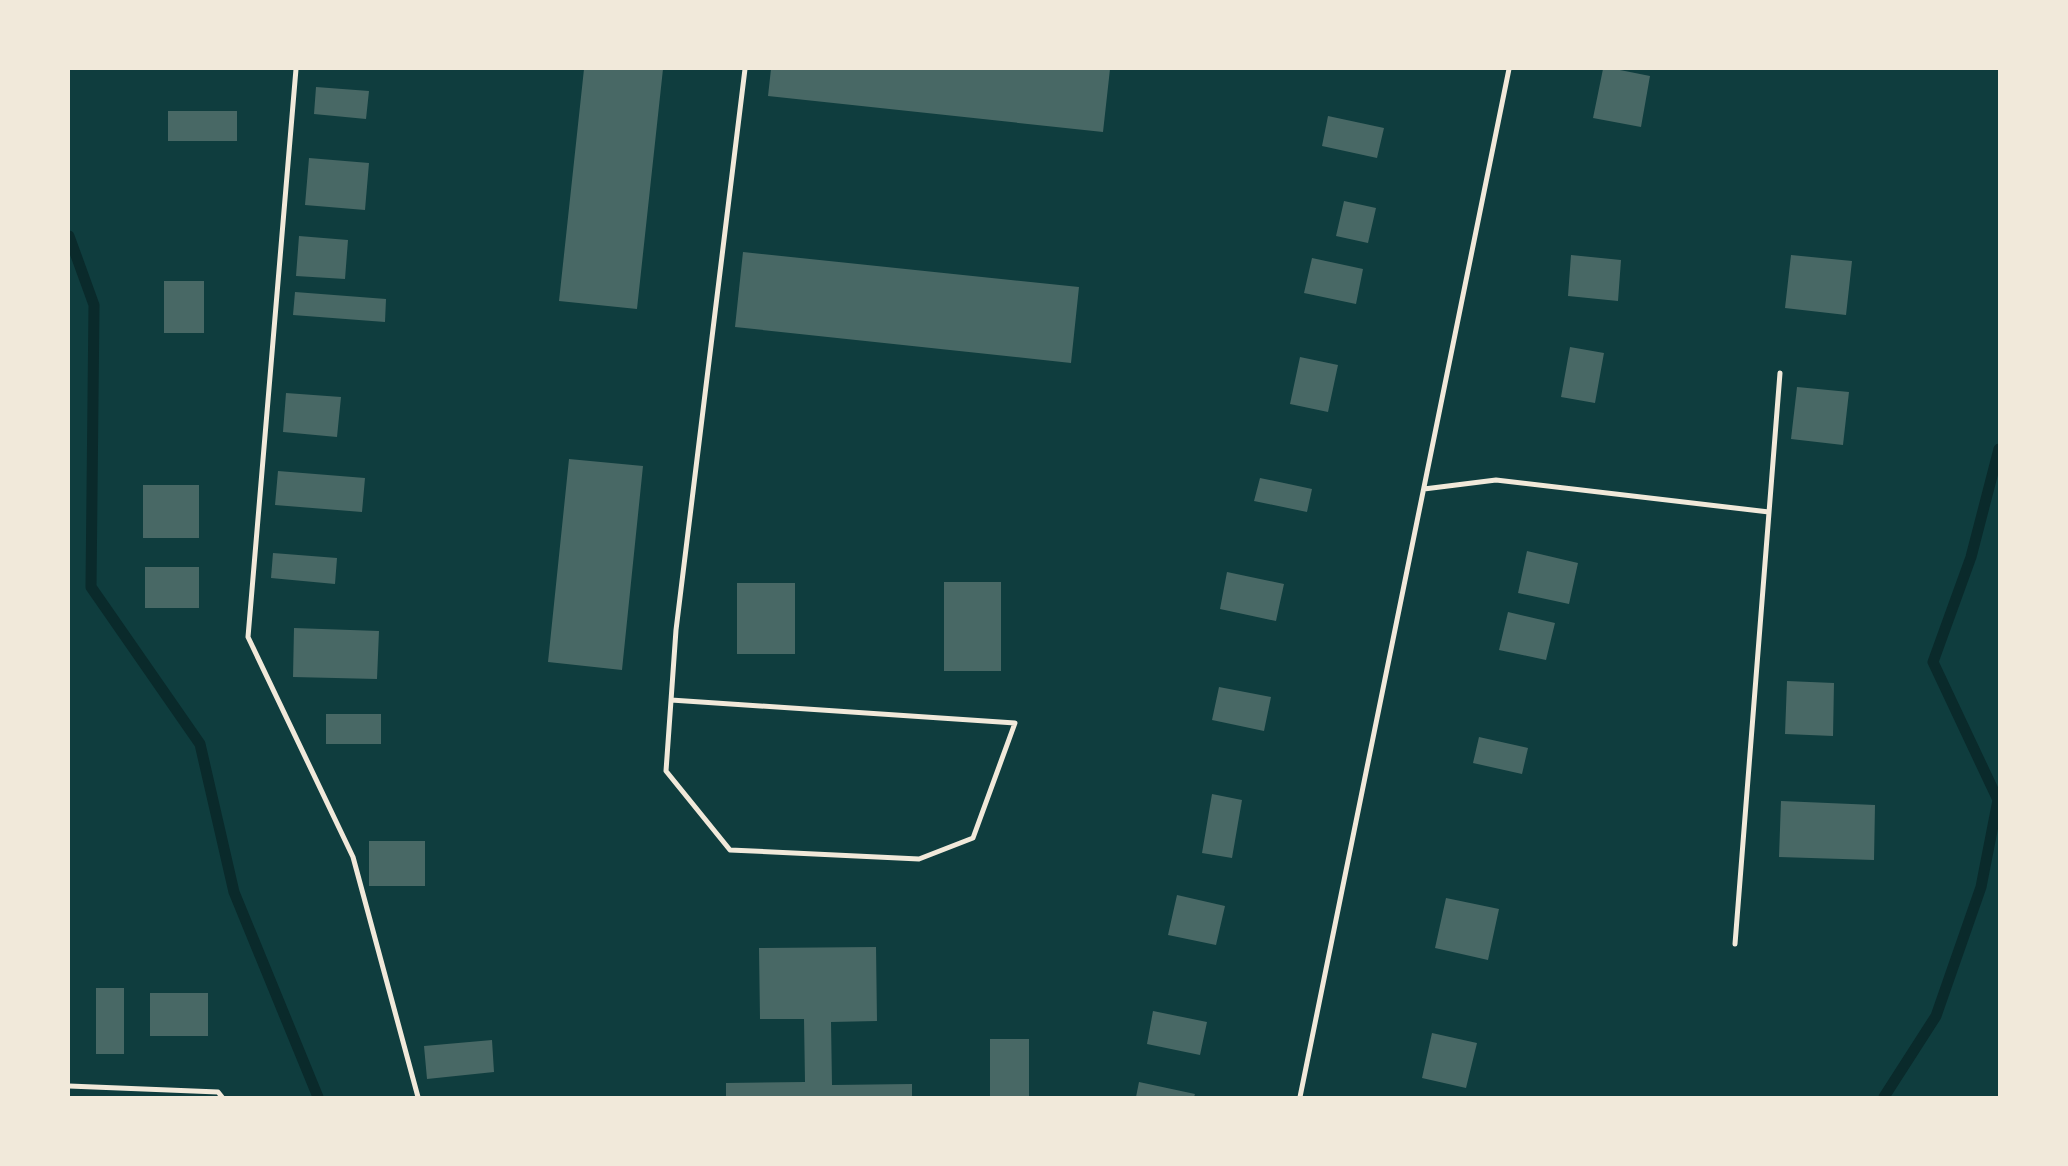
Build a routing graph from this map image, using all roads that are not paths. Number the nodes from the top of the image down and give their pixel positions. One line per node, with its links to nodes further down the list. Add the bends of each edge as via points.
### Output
1 (296, 69): 11 (street, via 248,637 352,857)
2 (746, 69): 7 (street, via 676,630)
3 (1509, 69): 5 (street)
4 (1780, 373): 6 (street)
5 (1424, 489): 6 (street, via 1496,480); 12 (street)
6 (1769, 512): 8 (street)
7 (671, 700): 7 (street, via 666,771 730,850 918,859 973,838 1015,723)
8 (1735, 944)
9 (69, 1086): 10 (street, via 218,1092)
10 (222, 1097)
11 (418, 1097)
12 (1300, 1097)

